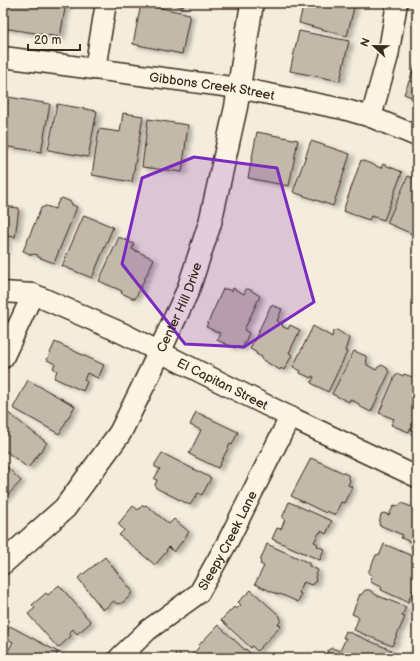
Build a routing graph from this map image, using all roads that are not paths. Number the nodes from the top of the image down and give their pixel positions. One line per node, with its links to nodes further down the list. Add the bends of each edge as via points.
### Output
1 (106, 3): 5 (street)
2 (252, 3): 6 (street, Center Hill Drive)
3 (397, 3): 7 (street, via 388,56)
4 (3, 57): 5 (street, Gibbons Creek Street)
5 (95, 69): 6 (street, Gibbons Creek Street)
6 (239, 88): 7 (street, Gibbons Creek Street, via 343,108); 11 (street, Center Hill Drive, via 210,223 188,290)
7 (371, 117): 8 (street, Gibbons Creek Street)
8 (417, 136)
9 (3, 292): 10 (street, El Capitan Street)
10 (33, 294): 11 (street, El Capitan Street); 12 (street)
11 (160, 351): 13 (street, El Capitan Street); 15 (street, Center Hill Drive, via 120,433 65,508)
12 (3, 358)
13 (290, 417): 14 (street, El Capitan Street); 16 (street, Sleepy Creek Lane, via 228,541 198,593 148,630)
14 (417, 477)
15 (3, 563)
16 (119, 658)

